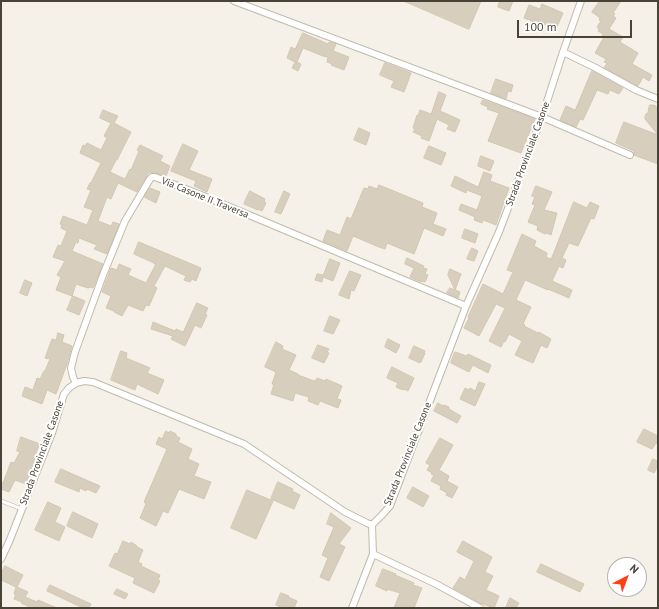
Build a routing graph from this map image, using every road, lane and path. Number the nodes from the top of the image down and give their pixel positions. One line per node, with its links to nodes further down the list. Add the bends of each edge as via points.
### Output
1 (234, 1): 5 (street)
2 (581, 1): 3 (street, Strada Provinciale Casone)
3 (563, 52): 4 (street); 5 (street, Strada Provinciale Casone)
4 (658, 99)
5 (542, 117): 6 (street); 7 (street, Strada Provinciale Casone, via 499,232)
6 (630, 155)
7 (466, 306): 8 (street, Via Casone II Traversa, via 152,177 125,221 103,275 71,368); 11 (street, Strada Provinciale Casone, via 390,506)
8 (76, 383): 10 (street, Strada Provinciale Casone, via 64,394 52,433); 11 (street, via 93,382 244,444 345,512)
9 (1, 501): 10 (lane)
10 (22, 509): 13 (street, Strada Provinciale Casone)
11 (372, 525): 12 (street)
12 (374, 554): 14 (street); 15 (street)
13 (1, 559)
14 (352, 608)
15 (480, 608)

